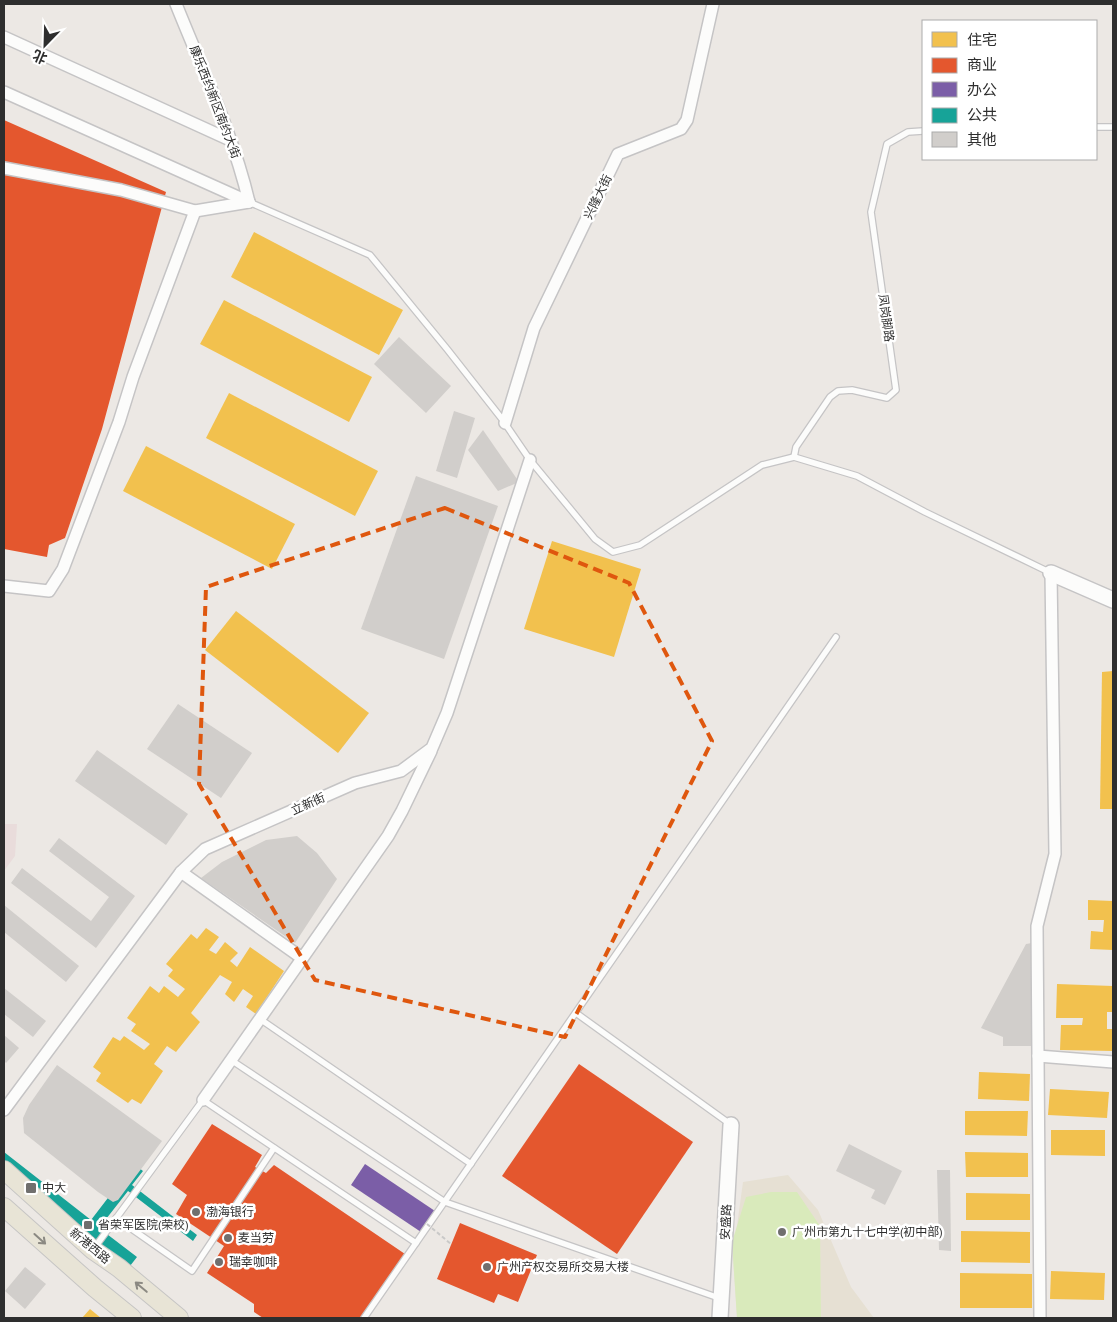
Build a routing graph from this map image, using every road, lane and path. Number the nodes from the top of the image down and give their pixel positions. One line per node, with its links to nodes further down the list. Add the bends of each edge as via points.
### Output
1 (176, 4): 8 (street, 康乐西约新区南约大街)
2 (713, 4): 12 (street, 兴隆大街, via 687,120 681,129 618,154 534,328)
3 (4, 37): 8 (street)
4 (4, 92): 10 (street)
5 (1097, 127): 6 (lane)
6 (1113, 127)
7 (922, 131): 13 (lane, 凤岗脚路, via 908,132 887,144 871,212 896,390 887,398 852,390 838,391 830,397 796,447)
8 (230, 140): 10 (street, 康乐西约新区南约大街)
9 (4, 168): 11 (street, via 121,190)
10 (249, 202): 11 (street); 12 (lane, via 370,255)
11 (195, 211): 16 (street, via 64,569 49,591)
12 (505, 423): 14 (lane)
13 (794, 457): 14 (lane, via 762,465 640,545 613,552 595,539); 15 (lane, via 857,476)
14 (530, 460): 19 (street, via 447,713)
15 (1050, 573): 17 (street); 24 (street, via 1055,854 1037,926)
16 (4, 586)
17 (1113, 600)
18 (836, 637): 22 (lane)
19 (432, 748): 20 (street, 立新街, via 400,771 355,783 205,848); 21 (street, via 388,836)
20 (181, 872): 21 (street); 28 (street, 立新街)
21 (302, 958): 23 (street)
22 (576, 1013): 29 (lane); 31 (lane)
23 (260, 1019): 25 (street); 31 (lane)
24 (1038, 1056): 26 (street); 45 (street)
25 (230, 1060): 27 (street); 33 (lane)
26 (1113, 1062)
27 (202, 1100): 30 (lane); 35 (lane)
28 (4, 1110)
29 (731, 1125): 40 (street, 安盛路)
30 (274, 1148): 35 (lane, via 192,1271); 37 (lane)
31 (471, 1164): 33 (lane)
32 (4, 1170): 39 (main road, 新港西路)
33 (445, 1202): 37 (lane); 40 (lane)
34 (4, 1207): 41 (main road, one-way to 41)
35 (116, 1218): 39 (lane)
36 (427, 1224): 38 (path, bridge)
37 (416, 1243): 43 (lane)
38 (451, 1244)
39 (93, 1250): 42 (main road, 新港西路, one-way to 39)
40 (721, 1299): 44 (street, 安盛路)
41 (132, 1318)
42 (179, 1318)
43 (364, 1318)
44 (720, 1318)
45 (1040, 1318)

